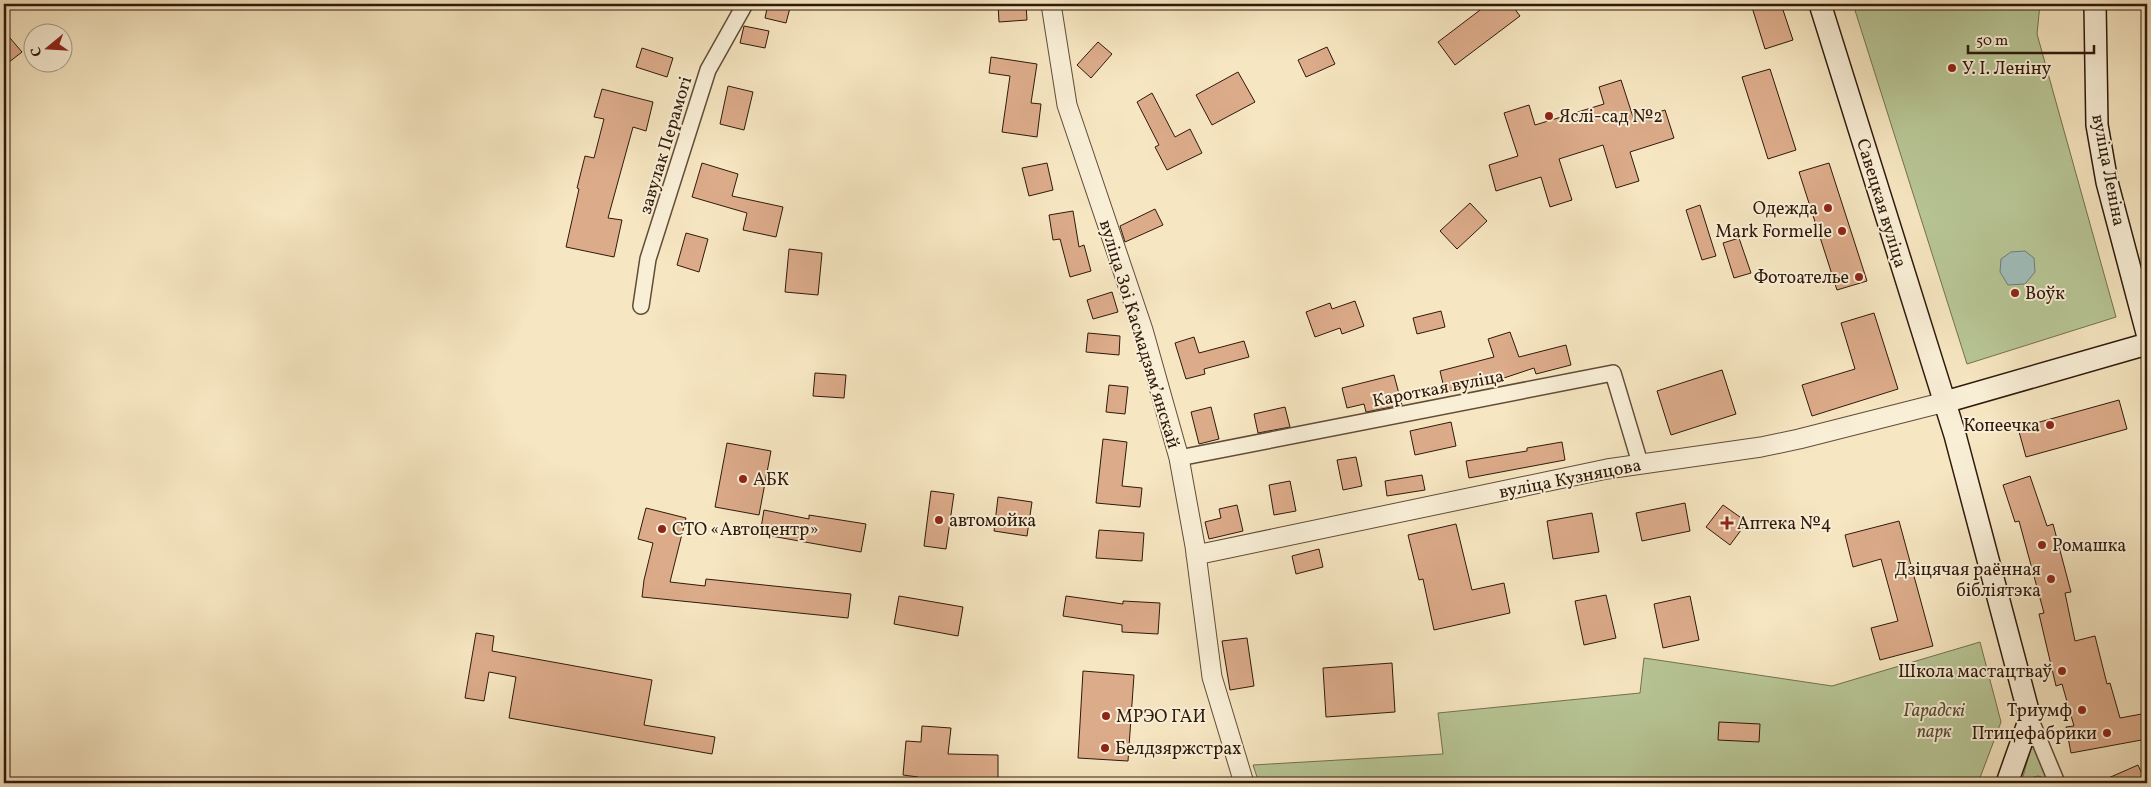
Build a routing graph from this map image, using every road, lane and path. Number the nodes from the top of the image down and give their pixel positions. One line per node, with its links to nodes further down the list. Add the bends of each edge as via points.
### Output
1 (745, 4): 5 (street, завулак Перамогі, via 708,70 648,260)
2 (1051, 4): 9 (street, вуліца Зоі Касмадзямʼянскай, via 1067,105 1143,330)
3 (1820, 4): 8 (main road, Савецкая вуліца)
4 (2095, 4): 6 (main road, вуліца Леніна, via 2097,125 2107,182)
5 (641, 306)
6 (2147, 334)
7 (2147, 344): 8 (main road)
8 (1944, 402): 10 (street, вуліца Кузняцова, via 1771,445); 12 (main road, Савецкая вуліца)
9 (1179, 458): 10 (street, Кароткая вуліца, via 1613,374); 11 (street, вуліца Зоі Касмадзямʼянскай)
10 (1640, 463): 11 (street, вуліца Кузняцова)
11 (1196, 555): 13 (street, вуліца Зоі Касмадзямʼянскай, via 1212,677)
12 (2030, 718): 14 (main road); 15 (street)
13 (1244, 783)
14 (2007, 783)
15 (2057, 783)

